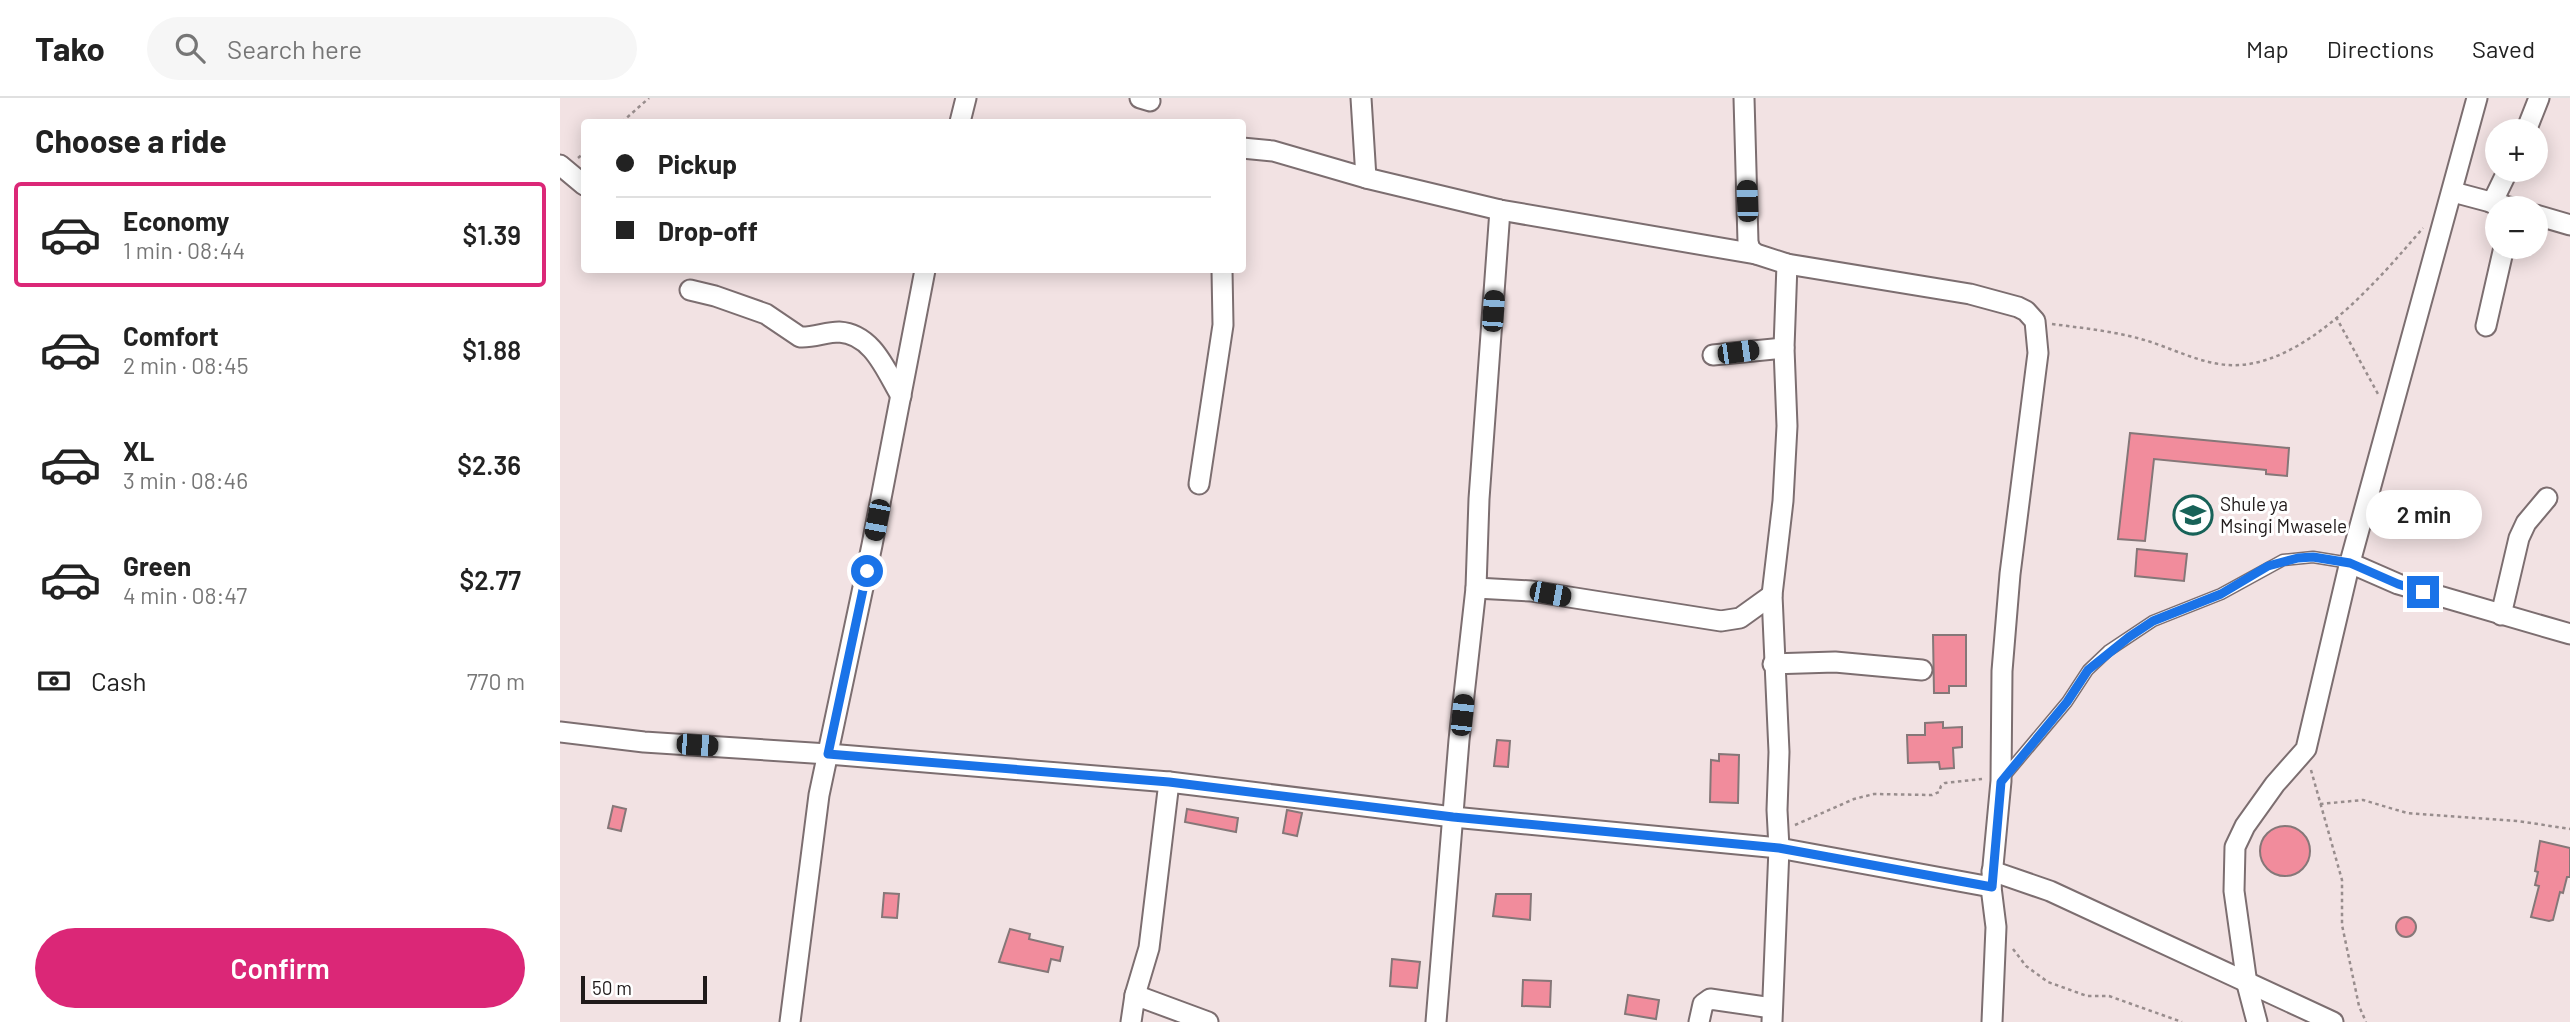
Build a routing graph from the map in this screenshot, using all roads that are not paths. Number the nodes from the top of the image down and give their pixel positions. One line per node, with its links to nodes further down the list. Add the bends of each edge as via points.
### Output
1 (966, 98): 6 (street)
2 (1361, 98): 10 (street)
3 (1744, 98): 17 (street, via 1748,242)
4 (2477, 98): 12 (street)
5 (2539, 98): 7 (street)
6 (961, 119)
7 (2531, 119)
8 (1246, 148): 10 (street, via 1273,151)
9 (560, 165): 11 (street)
10 (1366, 178): 14 (street)
11 (581, 182)
12 (2453, 192): 13 (street); 29 (street)
13 (2485, 201)
14 (1500, 210): 17 (street); 30 (street)
15 (2548, 219): 16 (street)
16 (2570, 225)
17 (1756, 254): 19 (street)
18 (2501, 259): 23 (street)
19 (1787, 264): 24 (street); 38 (street, via 1970,294 2018,307 2035,321 2038,353 2010,574)
20 (924, 273): 26 (street)
21 (1222, 273): 27 (street, via 1223,325)
22 (690, 290): 26 (street, via 766,314 800,337 837,332 860,339 876,352)
23 (2486, 326)
24 (1784, 348): 25 (street); 31 (street, via 1787,426)
25 (1713, 355)
26 (901, 396): 37 (street)
27 (1199, 484)
28 (2547, 498): 32 (street, via 2519,538)
29 (2350, 563): 32 (street, via 2398,584); 38 (lane, via 2313,557 2283,560 2221,594 2153,621 2088,670); 43 (street, via 2306,749 2275,784 2235,847 2234,891)
30 (1476, 589): 31 (street, via 1531,591 1721,621 1740,618); 40 (street)
31 (1772, 595): 34 (street)
32 (2501, 615): 33 (street)
33 (2570, 634)
34 (1773, 664): 35 (street, via 1835,662); 41 (street)
35 (1922, 670)
36 (560, 732): 37 (street)
37 (828, 754): 39 (street); 46 (street)
38 (2001, 780): 42 (street)
39 (1169, 782): 40 (street); 44 (street, via 1149,948)
40 (1453, 817): 41 (street); 49 (street)
41 (1779, 839): 42 (street); 45 (street)
42 (1992, 879): 43 (street, via 2050,891); 51 (street, via 1996,927)
43 (2247, 984): 52 (street); 53 (street)
44 (1135, 995): 47 (street); 48 (street)
45 (1772, 1015): 50 (street, via 1710,999 1703,1004)
46 (790, 1022)
47 (1131, 1022)
48 (1208, 1022)
49 (1436, 1022)
50 (1699, 1022)
51 (1992, 1022)
52 (2257, 1022)
53 (2333, 1022)

